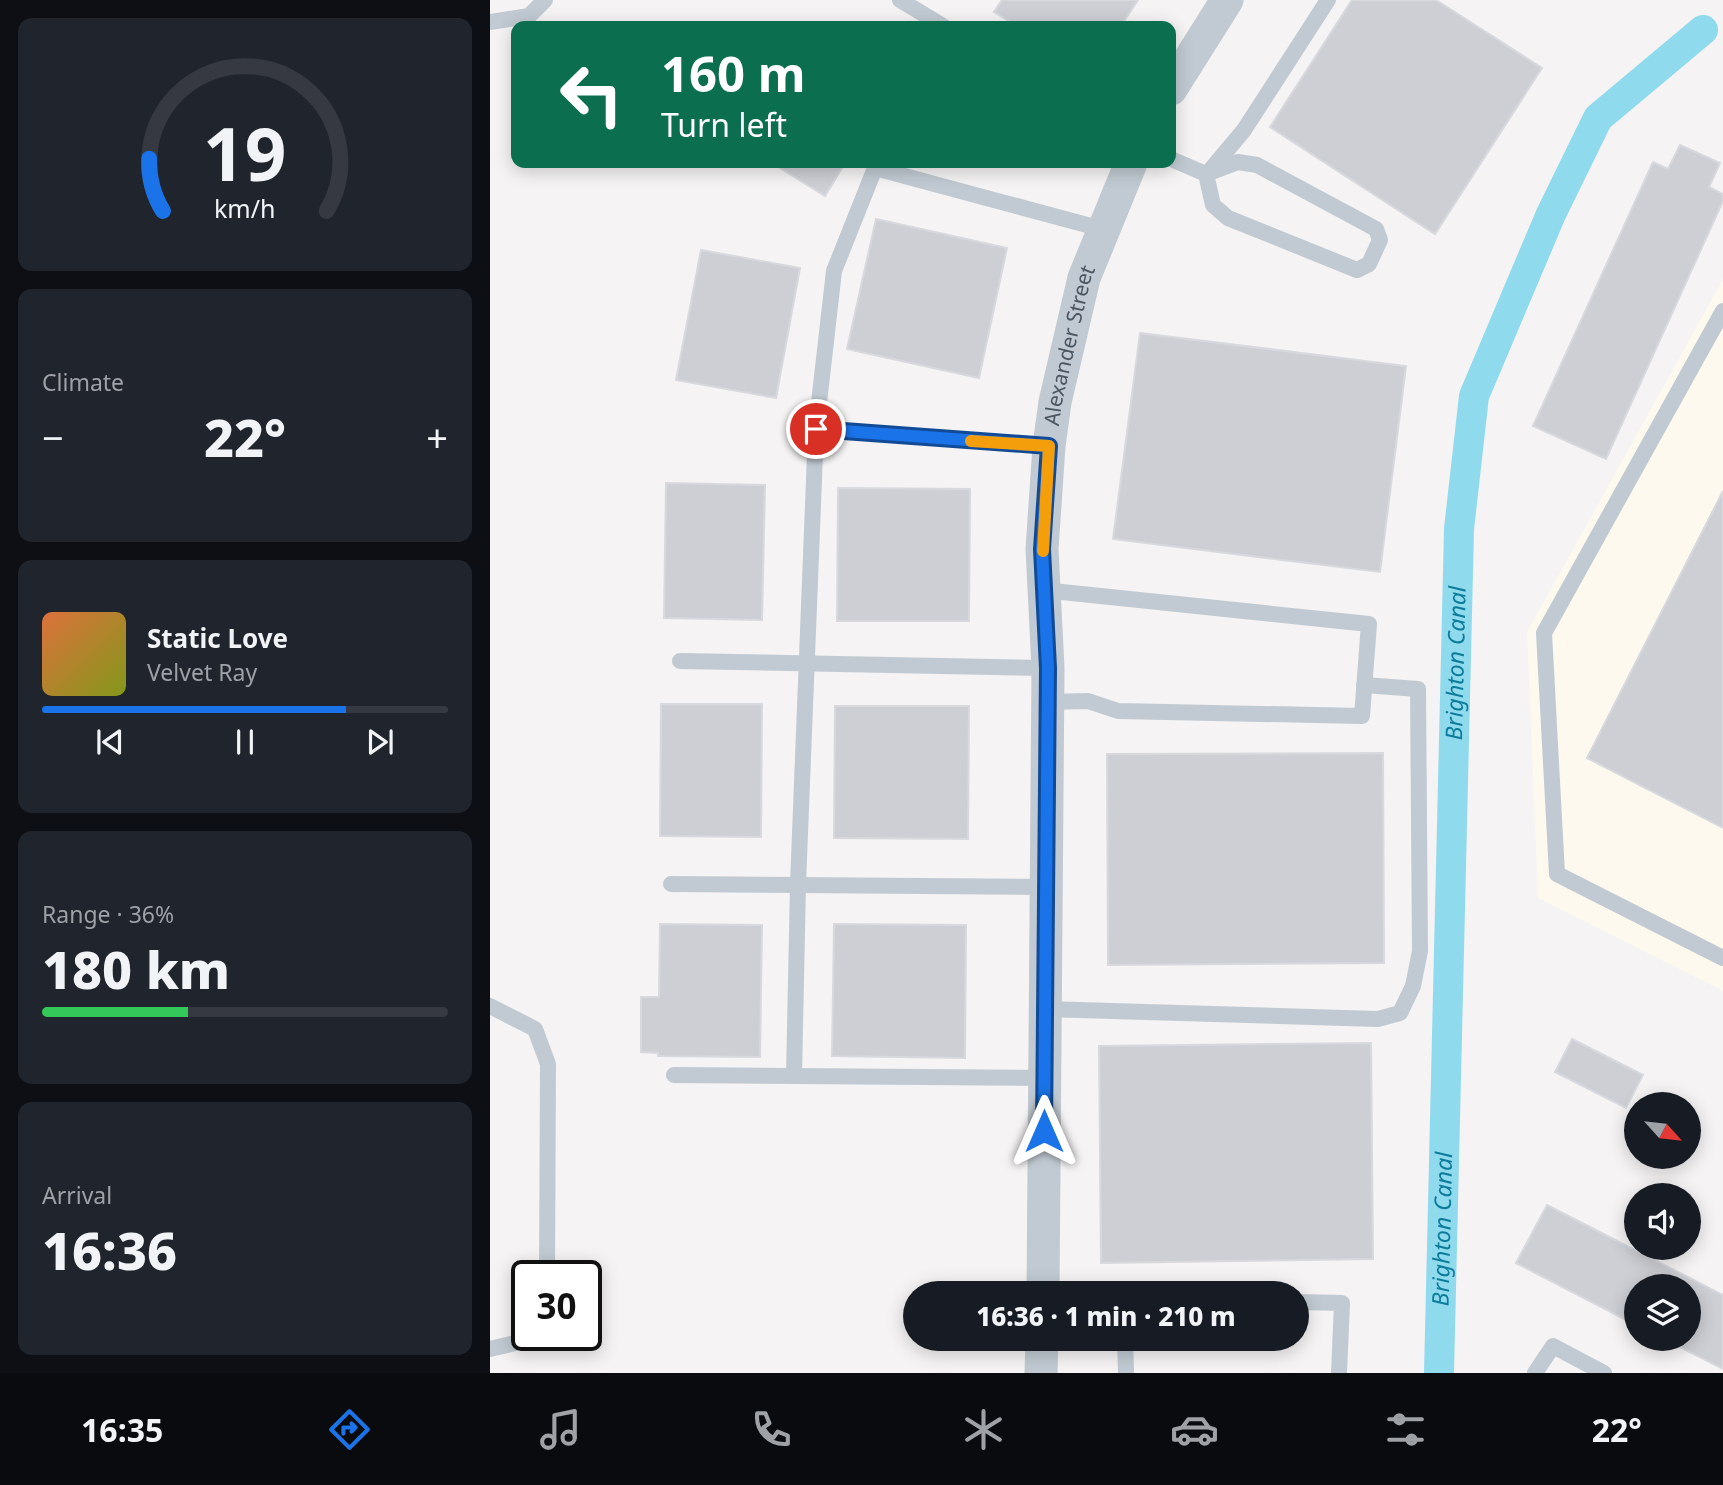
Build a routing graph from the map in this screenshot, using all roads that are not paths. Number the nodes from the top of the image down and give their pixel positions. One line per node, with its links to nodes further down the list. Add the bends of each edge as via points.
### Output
1 (545, 0): 6 (lane, via 529,16)
2 (900, 0): 5 (lane)
3 (1227, 0): 7 (street)
4 (1328, 0): 10 (lane, via 1244,130)
5 (935, 21)
6 (490, 22)
7 (1176, 81)
8 (1176, 161): 10 (lane)
9 (1129, 168): 11 (street, Alexander Street)
10 (1206, 174): 10 (lane, via 1238,162 1258,166 1376,229 1380,240 1370,264 1357,270 1228,218 1213,205)
11 (1102, 229): 13 (lane, via 875,168 834,271); 14 (street, Alexander Street, via 1084,278)
12 (1723, 311): 24 (lane, via 1544,633 1557,874)
13 (816, 429): 14 (lane); 17 (lane)
14 (1049, 446): 15 (street, Alexander Street)
15 (1044, 590): 18 (street, Alexander Street); 19 (lane, via 1369,624)
16 (680, 661): 17 (lane)
17 (808, 662): 18 (lane); 22 (lane)
18 (1048, 668): 20 (street, Alexander Street)
19 (1364, 685): 20 (lane, via 1362,716 1118,711 1088,701); 26 (lane, via 1418,689 1420,951 1413,986 1400,1013 1378,1020)
20 (1048, 702): 23 (street, Alexander Street)
21 (671, 884): 22 (lane)
22 (798, 884): 23 (lane); 28 (lane)
23 (1046, 887): 26 (street, Alexander Street)
24 (1723, 958)
25 (490, 1006): 30 (lane, via 535,1029 548,1064)
26 (1045, 1009): 29 (street, Alexander Street)
27 (674, 1075): 28 (lane)
28 (794, 1076): 29 (lane)
29 (1045, 1077): 31 (street, Alexander Street)
30 (547, 1260)
31 (1043, 1281)
32 (1309, 1302): 39 (lane, via 1342,1303)
33 (511, 1344): 34 (lane)
34 (490, 1349)
35 (1042, 1351): 37 (street)
36 (1125, 1351): 38 (lane)
37 (1041, 1373)
38 (1126, 1373)
39 (1339, 1373)
40 (1535, 1373): 41 (lane, via 1553,1346)
41 (1604, 1373)

